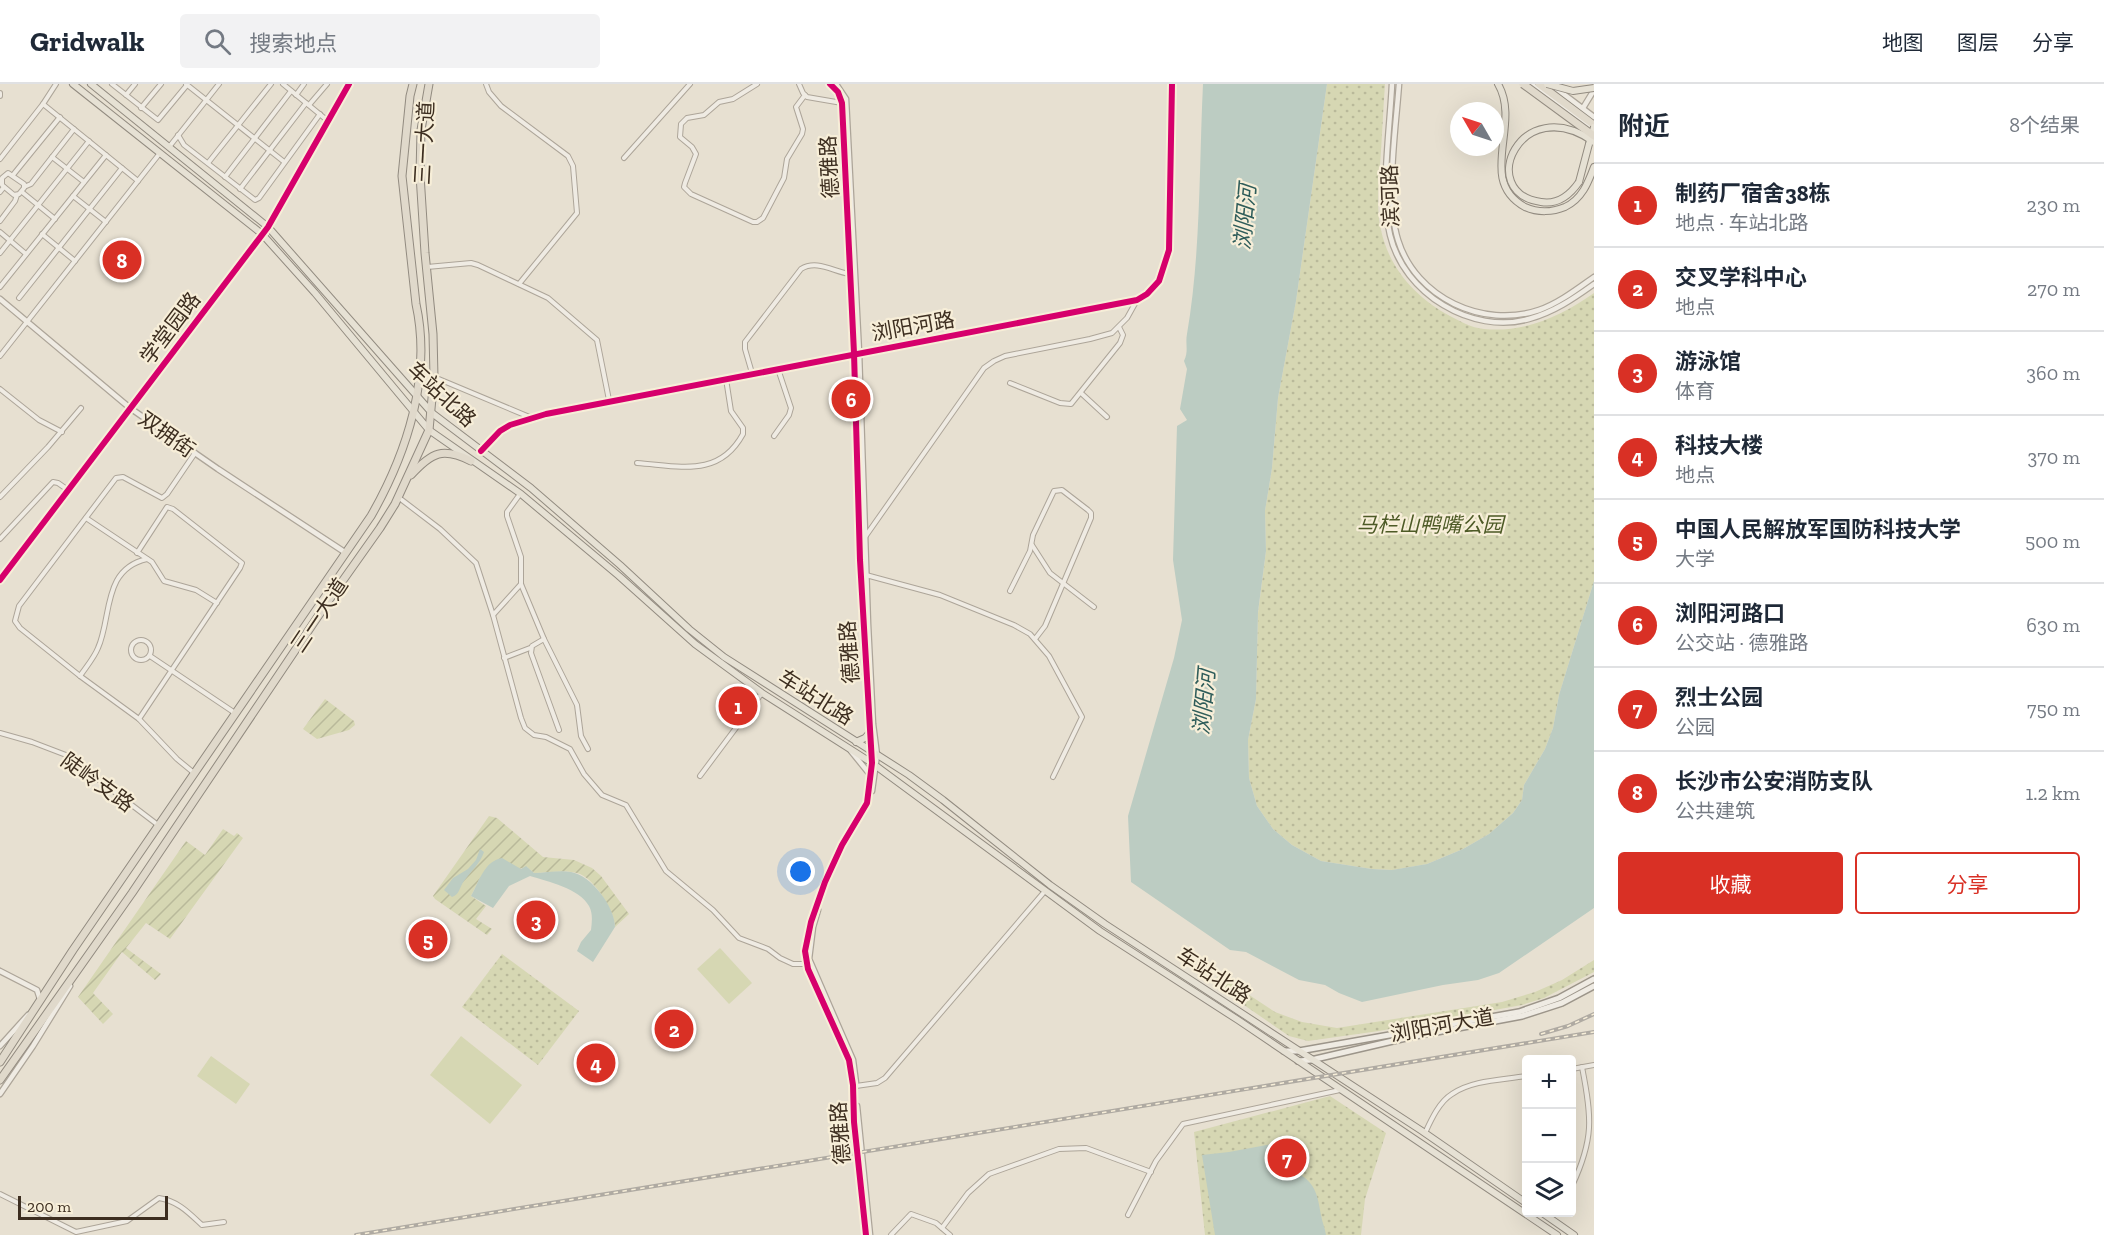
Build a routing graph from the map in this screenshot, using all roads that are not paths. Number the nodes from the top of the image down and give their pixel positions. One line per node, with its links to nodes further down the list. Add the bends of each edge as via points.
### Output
1 (56, 84): 37 (street)
2 (74, 84): 55 (main road, 车站北路)
3 (91, 84): 53 (main road, 车站北路)
4 (112, 84): 32 (street)
5 (135, 84): 32 (street)
6 (161, 84): 39 (street)
7 (187, 84): 35 (street); 39 (street, via 158,120)
8 (219, 84): 35 (street)
9 (271, 84): 45 (street)
10 (283, 84): 31 (street)
11 (304, 84): 33 (street)
12 (327, 84): 38 (street)
13 (349, 84): 44 (street, 学堂园路)
14 (413, 84): 110 (highway, 三一大道, via 402,176 420,323)
15 (429, 84): 90 (highway, 三一大道, via 421,130 420,175)
16 (486, 84): 93 (street, via 501,106 568,156 573,166 577,213)
17 (690, 84): 58 (street)
18 (758, 84): 34 (street, via 733,99 719,102 704,115 687,118 679,131 682,141 696,154 686,190 753,222 763,218 784,178 787,159 802,134 796,107)
19 (799, 84): 34 (street)
20 (830, 84): 36 (street)
21 (836, 84): 36 (street)
22 (1172, 84): 98 (street, via 1168,250 1159,281)
23 (1392, 84): 94 (street, 滨河路, via 1387,217 1395,250 1420,287 1450,309 1474,319 1514,322 1548,313)
24 (1399, 84): 92 (street, 滨河路, via 1394,222 1404,256 1427,285 1461,308 1507,316 1540,310)
25 (1498, 84): 62 (main road, via 1507,115 1501,171 1516,201 1538,211 1568,206 1582,194)
26 (1523, 84): 49 (highway, bridge)
27 (1531, 84): 46 (street)
28 (1539, 84): 46 (highway)
29 (1548, 84): 30 (main road, bridge, via 1573,91); 40 (street)
30 (1594, 89): 40 (street)
31 (291, 91): 33 (street); 50 (street)
32 (126, 95): 39 (street)
33 (296, 95): 38 (street)
34 (805, 95): 36 (street)
35 (206, 100): 45 (street); 48 (street)
36 (844, 103): 91 (street)
37 (43, 104): 42 (street); 59 (street)
38 (308, 104): 41 (street); 54 (street)
39 (141, 108)
40 (1582, 108): 43 (street)
41 (320, 114): 44 (street); 72 (street, via 259,198 254,199)
42 (60, 117): 47 (street); 66 (street)
43 (1594, 117)
44 (328, 121): 81 (street, 学堂园路)
45 (238, 125): 50 (street); 61 (street)
46 (1594, 128): 52 (main road, bridge, via 1593,130 1591,137 1589,144 1579,182 1566,197 1537,202 1521,194 1511,179 1510,156 1515,146 1539,129 1562,129 1579,134 1585,137 1590,140)
47 (74, 129): 51 (street); 57 (street)
48 (178, 135): 53 (street); 61 (street, via 184,145)
49 (1594, 136)
50 (254, 138): 54 (street); 67 (street)
51 (89, 141): 56 (street); 64 (street)
52 (1594, 142)
53 (169, 147): 81 (main road, 车站北路)
54 (270, 150): 60 (street); 72 (street)
55 (161, 153): 68 (street); 84 (main road, 车站北路)
56 (106, 155): 63 (street); 69 (street)
57 (52, 157): 64 (street); 71 (street)
58 (624, 158)
59 (0, 159)
60 (283, 161)
61 (208, 163): 67 (street)
62 (1594, 167)
63 (122, 168): 68 (street); 77 (street)
64 (67, 169): 69 (street); 76 (street)
65 (2, 175): 66 (street); 70 (street)
66 (14, 175): 71 (street)
67 (225, 177): 72 (street)
68 (138, 181): 80 (street)
69 (84, 182): 75 (street)
70 (4, 187): 73 (street); 74 (street)
71 (23, 189): 74 (street); 76 (street)
72 (240, 189)
73 (0, 192)
74 (17, 195): 79 (street)
75 (74, 196): 77 (street); 78 (street)
76 (39, 205): 78 (street); 85 (street)
77 (90, 209): 80 (street); 86 (street)
78 (55, 219): 83 (street)
79 (0, 221)
80 (106, 222): 89 (street)
81 (268, 227): 84 (street, 学堂园路); 110 (main road, 车站北路)
82 (0, 232): 85 (street)
83 (42, 234): 86 (street); 88 (street)
84 (262, 234): 113 (street, 学堂园路); 114 (main road, 车站北路)
85 (10, 241): 87 (street); 88 (street)
86 (59, 248): 89 (street); 96 (street)
87 (0, 253)
88 (27, 254): 95 (street)
89 (75, 261): 99 (street)
90 (426, 267): 93 (street, via 471,263); 105 (highway, 三一大道)
91 (853, 273): 101 (street); 104 (street, via 819,265 801,269 745,342)
92 (1594, 277)
93 (519, 284): 111 (street, via 548,298 597,340)
94 (1594, 284)
95 (0, 287)
96 (19, 298)
97 (0, 299): 99 (street, 双拥街)
98 (1137, 300): 100 (street); 101 (street, 浏阳河路)
99 (28, 321): 102 (street); 113 (street, 双拥街)
100 (1119, 327): 109 (street, via 1123,335 1120,343); 133 (street, via 1090,339 1005,356 984,368)
101 (857, 353): 103 (street, 浏阳河路); 133 (street, 德雅路); 158 (street, 德雅路, via 860,560)
102 (0, 356)
103 (777, 368): 104 (street, 浏阳河路); 120 (street, via 791,408)
104 (752, 373): 106 (street, 浏阳河路)
105 (434, 377): 115 (highway, 三一大道); 117 (street)
106 (726, 378): 111 (street, 浏阳河路); 124 (street, via 731,411 743,428 743,434 726,457 700,467)
107 (1010, 383): 109 (street, via 1064,404 1071,404)
108 (0, 389): 119 (street, via 39,420)
109 (1080, 393): 116 (street)
110 (416, 397): 114 (highway, 三一大道); 115 (main road, 车站北路)
111 (609, 400): 117 (street, 浏阳河路)
112 (81, 408): 119 (street)
113 (130, 408): 122 (street, 双拥街); 126 (street, 学堂园路)
114 (413, 411): 118 (main road, 车站北路); 137 (highway, 三一大道, via 389,485)
115 (432, 413): 118 (highway, 三一大道); 121 (main road, 车站北路)
116 (1107, 417)
117 (532, 418): 121 (street, 浏阳河路, via 500,431)
118 (429, 430): 123 (main road, 车站北路); 125 (highway, 三一大道)
119 (62, 432): 128 (street)
120 (774, 436)
121 (481, 452): 160 (main road, 车站北路, via 531,488 724,657)
122 (195, 453): 129 (street); 137 (street, 双拥街)
123 (471, 461): 125 (highway, via 454,453 434,455); 127 (main road, 车站北路)
124 (638, 464)
125 (407, 479): 130 (highway, 三一大道)
126 (68, 490): 134 (street, via 53,482); 140 (street, 学堂园路)
127 (521, 494): 141 (street, via 507,512 520,557); 154 (main road, 车站北路, via 694,644)
128 (0, 497)
129 (165, 497): 131 (street); 132 (street, via 119,477)
130 (398, 497): 146 (street, via 476,563); 172 (highway, 三一大道)
131 (167, 507): 136 (street); 144 (street, via 242,563)
132 (86, 518): 136 (street); 153 (street, via 19,606 15,621)
133 (864, 537): 139 (street, 德雅路)
134 (0, 539)
135 (1031, 544): 142 (street, via 1050,573); 142 (street, via 1056,489 1091,513); 143 (street)
136 (137, 553): 138 (street)
137 (346, 553): 155 (highway, 三一大道)
138 (147, 559): 144 (street, via 164,581 196,590); 153 (street, via 132,564 114,585 99,645)
139 (866, 575): 148 (street, via 940,595 1014,625); 163 (street, 德雅路)
140 (0, 580)
141 (521, 584): 146 (street); 147 (street)
142 (1063, 584): 145 (street); 148 (street, via 1045,626)
143 (1010, 591)
144 (217, 603): 152 (street)
145 (1094, 607)
146 (493, 615): 151 (street)
147 (544, 639): 149 (street); 161 (street, via 578,708 581,736)
148 (1035, 639): 168 (street, via 1049,656 1082,717)
149 (530, 648): 151 (street); 157 (street)
150 (150, 656): 150 (street, via 146,641 140,639 132,645 131,652 137,660); 152 (street)
151 (504, 658): 171 (street, via 525,728 570,749 602,795 626,805 666,871 742,939 793,964)
152 (172, 670): 155 (street); 156 (street)
153 (80, 676): 156 (street)
154 (762, 693): 162 (main road, 车站北路); 166 (street)
155 (236, 714): 165 (highway, 三一大道)
156 (139, 719): 165 (street)
157 (559, 730)
158 (871, 731): 160 (main road); 163 (street, 德雅路)
159 (0, 734): 169 (street, 陡岭支路, via 66,755)
160 (856, 742): 163 (main road, 车站北路)
161 (588, 749)
162 (850, 749): 164 (main road, 车站北路); 167 (street)
163 (875, 753): 164 (street, 德雅路); 180 (main road, 车站北路, via 1105,924)
164 (874, 764): 167 (street, 德雅路); 170 (main road, 车站北路); 189 (street, 德雅路, via 869,804 827,884 809,945 811,966 853,1060)
165 (194, 773): 169 (highway, 三一大道)
166 (700, 776)
167 (872, 777): 171 (street, 德雅路, via 867,803 842,845 811,921 805,951)
168 (1053, 777)
169 (159, 826): 175 (highway, 三一大道)
170 (1046, 891): 179 (main road, 车站北路, via 1100,931); 189 (street, via 885,1078)
171 (807, 964): 201 (street, 德雅路, via 849,1060)
172 (81, 967): 188 (highway, 三一大道); 191 (street)
173 (0, 970): 175 (street, via 38,988); 177 (street, via 37,990)
174 (1594, 979): 180 (main road, 浏阳河大道, via 1559,998 1519,1012)
175 (53, 981): 177 (highway, 三一大道)
176 (1594, 986): 181 (main road, 浏阳河大道, via 1563,1003 1522,1016 1410,1036)
177 (39, 1003): 178 (street); 183 (highway, 三一大道)
178 (0, 1046)
179 (1284, 1051): 180 (main road, 浏阳河大道); 182 (main road, 车站北路)
180 (1299, 1051): 181 (main road, 车站北路)
181 (1311, 1060): 182 (main road, 浏阳河大道); 192 (main road, 车站北路)
182 (1298, 1061): 190 (main road, 车站北路)
183 (0, 1062)
184 (1594, 1065): 185 (street)
185 (1582, 1067): 186 (street); 194 (street, via 1593,1127 1591,1148)
186 (1576, 1068)
187 (1522, 1077): 192 (street, via 1470,1085 1450,1094)
188 (0, 1080)
189 (856, 1086): 201 (street, 德雅路)
190 (1341, 1090): 193 (street, via 1183,1124); 204 (main road, 车站北路)
191 (0, 1094)
192 (1424, 1133): 196 (main road, 车站北路)
193 (1151, 1172): 197 (street); 200 (street, via 1086,1148 1059,1149 989,1174)
194 (1576, 1180)
195 (0, 1194): 199 (street, via 76,1232 128,1221 159,1198 185,1209 202,1226)
196 (1522, 1200)
197 (1128, 1215)
198 (1554, 1217): 205 (main road)
199 (224, 1222)
200 (942, 1228): 202 (street, via 912,1214); 203 (street)
201 (868, 1235)
202 (891, 1235)
203 (950, 1235)
204 (1557, 1235)
205 (1574, 1235)

